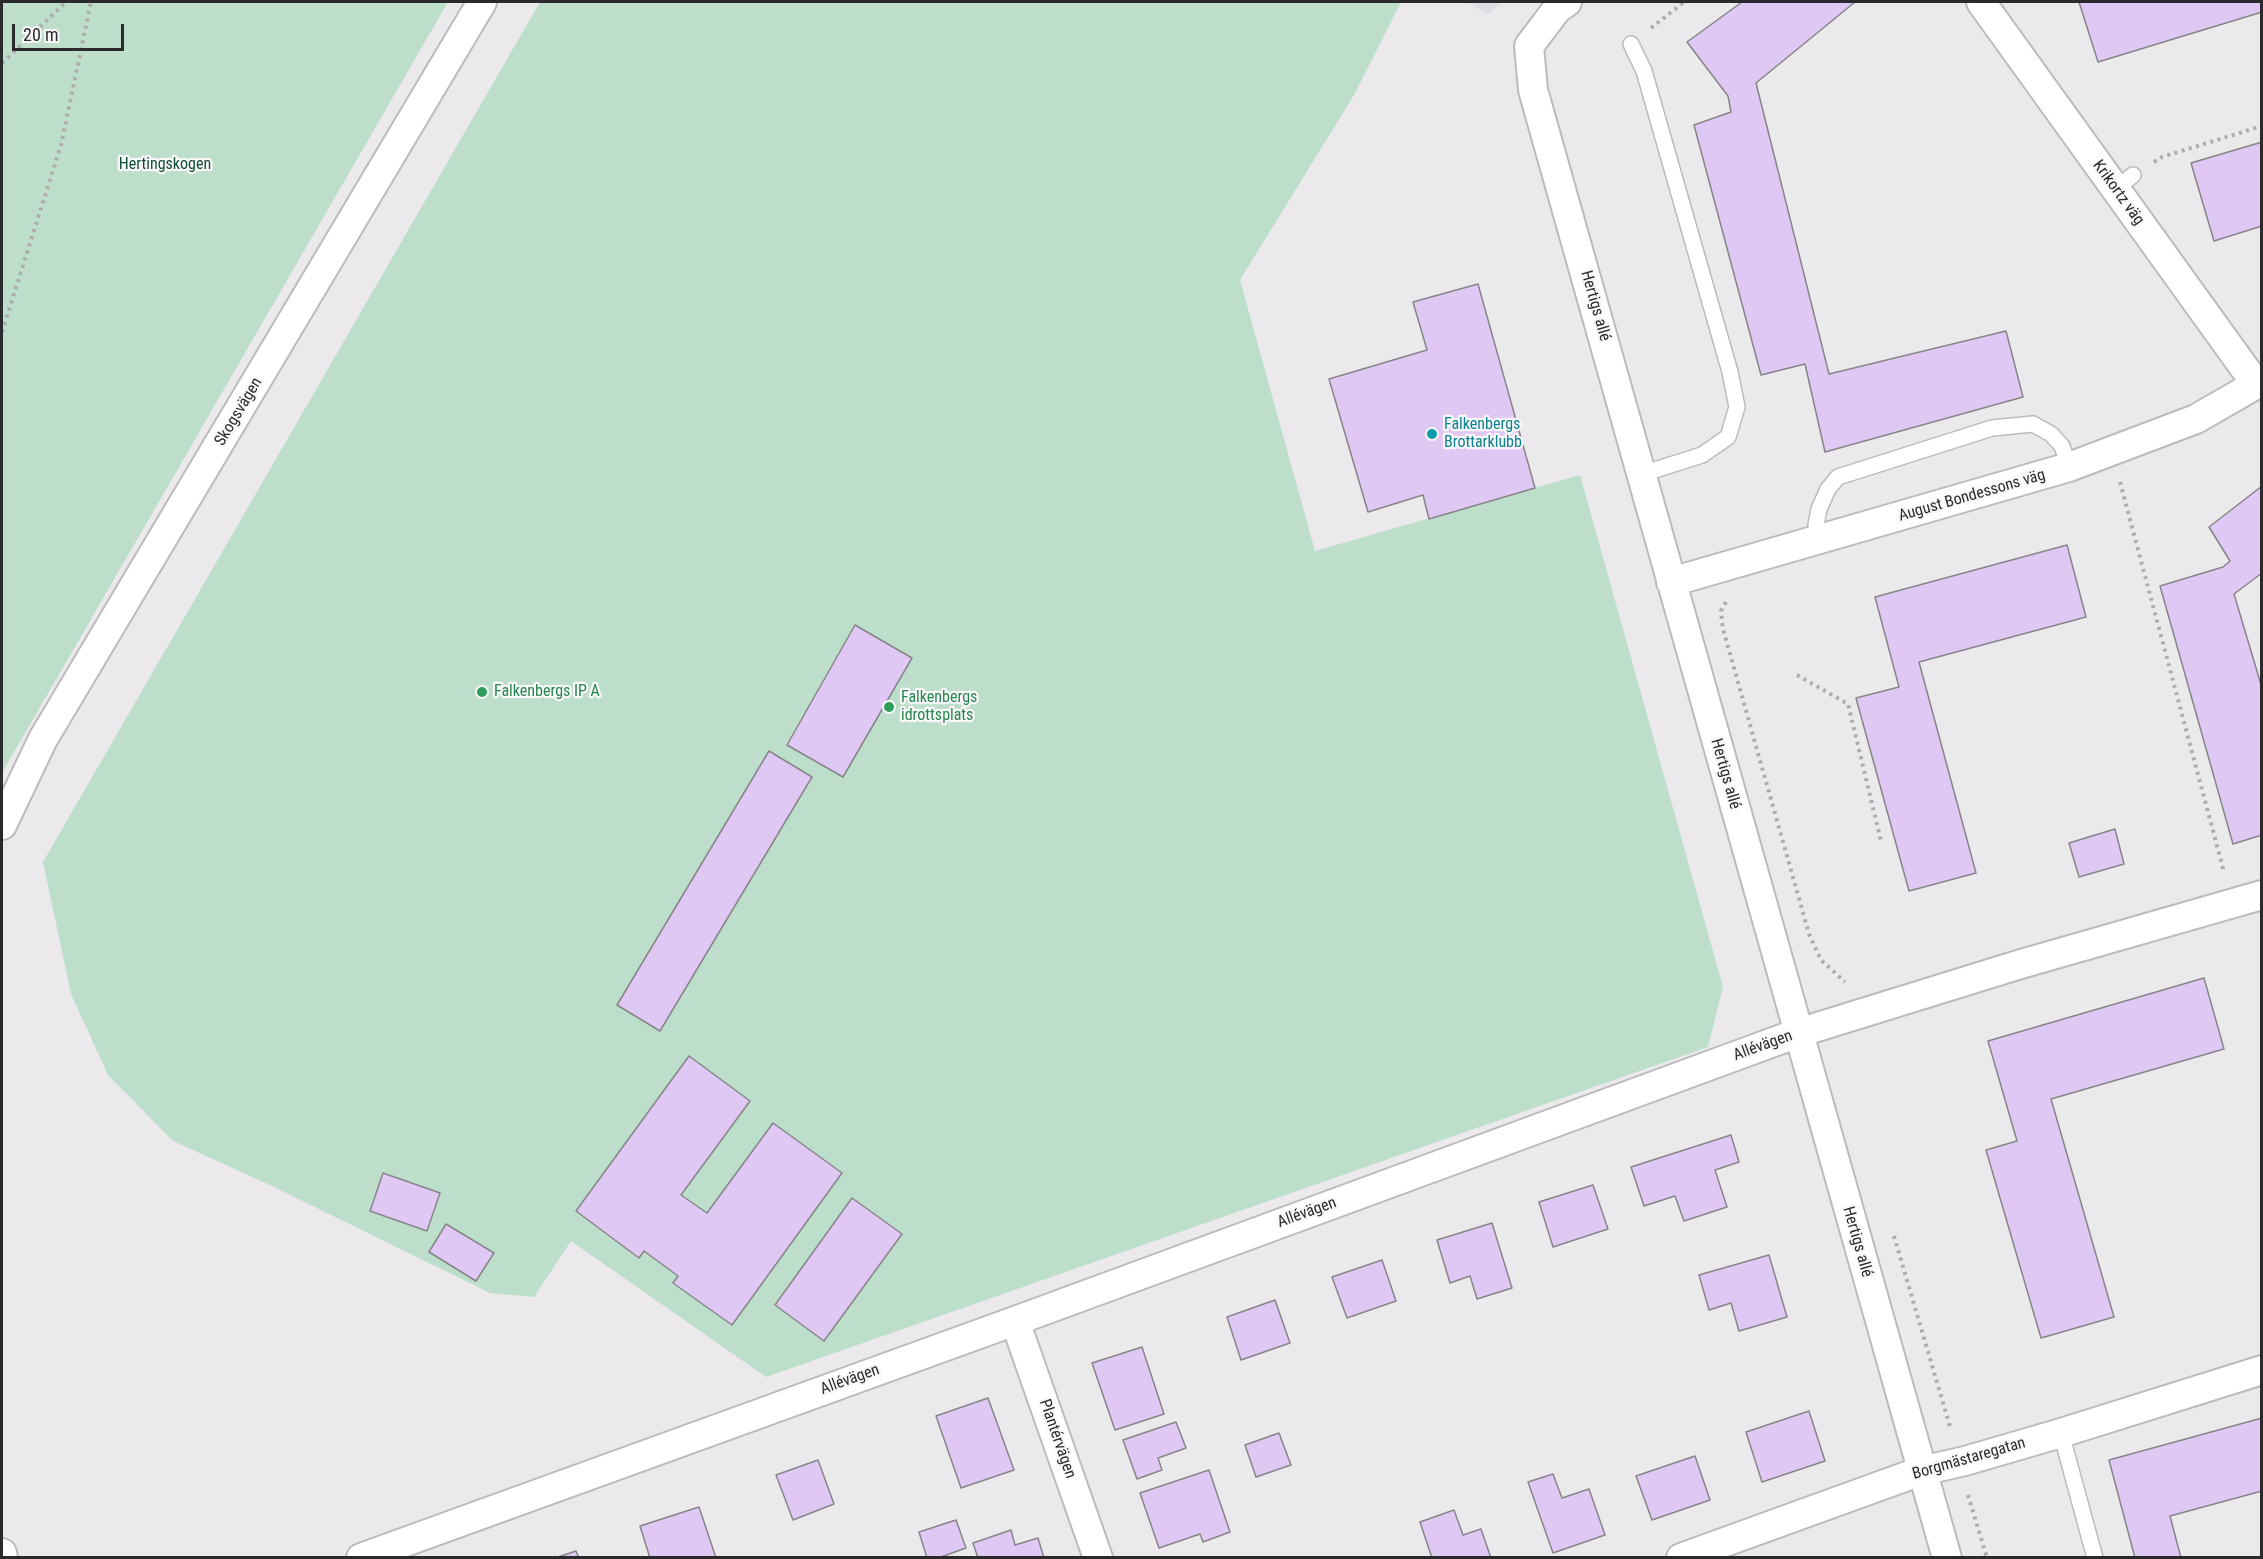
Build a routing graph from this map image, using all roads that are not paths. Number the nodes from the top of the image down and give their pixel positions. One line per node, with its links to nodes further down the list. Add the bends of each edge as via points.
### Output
1 (483, 2): 10 (street, Skogsvägen, via 43,739)
2 (1567, 2): 7 (street, Hertigs allé, via 1529,46 1533,90)
3 (1981, 2): 5 (street, Krikortz väg, via 2124,182)
4 (1631, 44): 7 (lane, via 1647,82 1737,406 1728,437 1702,455)
5 (2259, 382): 6 (street, August Bondessons väg, via 2196,419)
6 (2069, 467): 8 (street, August Bondessons väg); 8 (lane, via 2062,446 2033,424 1992,428 1839,477 1819,509 1816,525)
7 (1642, 474): 9 (street, Hertigs allé)
8 (1821, 540): 9 (street, August Bondessons väg)
9 (1671, 582): 12 (street, Hertigs allé)
10 (2, 825)
11 (2262, 895): 12 (street, Allévägen)
12 (1798, 1033): 13 (street, Allévägen); 16 (street, Hertigs allé)
13 (1015, 1321): 19 (street, Allévägen); 20 (street, Plantérvägen)
14 (2262, 1370): 15 (street, Borgmästaregatan)
15 (2061, 1433): 16 (street, Borgmästaregatan); 23 (lane)
16 (1921, 1471): 21 (street, Borgmästaregatan); 22 (street, Hertigs allé)
17 (2, 1552): 18 (street)
18 (3, 1557)
19 (361, 1557)
20 (1098, 1557)
21 (1681, 1557)
22 (1947, 1557)
23 (2095, 1557)

